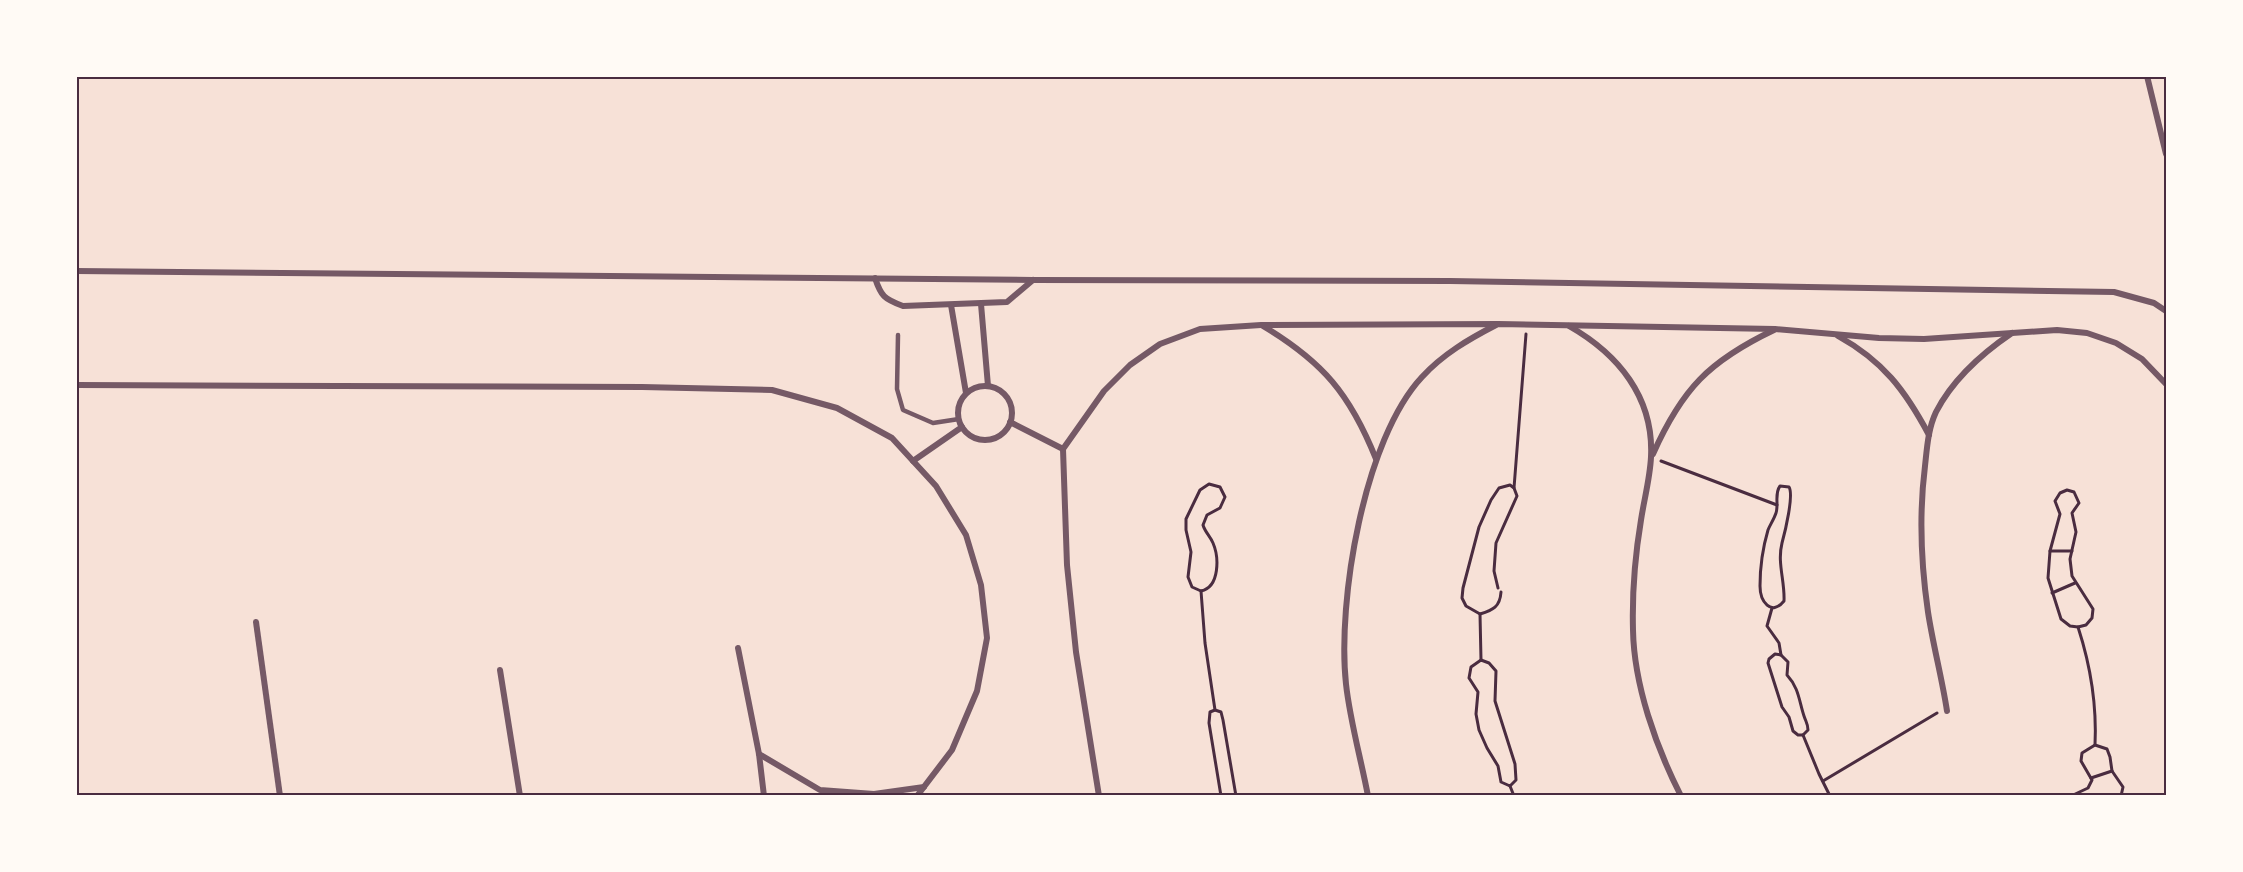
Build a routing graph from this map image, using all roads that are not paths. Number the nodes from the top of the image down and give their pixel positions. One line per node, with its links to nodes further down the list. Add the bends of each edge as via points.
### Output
1 (2148, 76): 2 (street)
2 (2166, 154)
3 (76, 271): 4 (street)
4 (875, 278): 5 (street); 7 (street, via 880,294 903,306)
5 (1033, 280): 6 (street, via 1007,302); 8 (street, via 1450,281 2114,292 2154,303)
6 (981, 304): 7 (street); 18 (street)
7 (951, 305): 19 (street)
8 (2166, 311)
9 (1498, 324): 10 (street); 11 (street); 26 (street, via 1456,346 1421,377 1394,416)
10 (1262, 325): 24 (street, via 1200,329 1160,344 1130,365 1104,391); 26 (street, via 1321,367 1363,426)
11 (1568, 325): 12 (street); 25 (street, via 1605,350 1629,377 1649,426)
12 (1775, 329): 14 (street); 25 (street, via 1743,345 1688,391 1668,420)
13 (2015, 331): 14 (street, via 1924,339); 16 (street, via 2087,333 2116,343 2142,359); 23 (street, via 1961,375 1936,413)
14 (1834, 334): 23 (street, via 1874,359 1890,375)
15 (898, 335): 20 (lane, via 897,389 903,410 933,423)
16 (2166, 384)
17 (76, 386): 27 (street, via 772,390 837,408 892,438)
18 (988, 386): 19 (street); 21 (street, via 1008,398)
19 (966, 393): 20 (street, via 959,404)
20 (959, 419): 22 (street)
21 (1010, 422): 22 (street, via 994,438 970,435); 24 (street)
22 (962, 427): 27 (street)
23 (1929, 435): 31 (street, via 1923,479 1923,567)
24 (1063, 450): 38 (street, via 1067,565 1076,652)
25 (1651, 458): 40 (street, via 1636,558 1633,633 1651,724)
26 (1376, 459): 39 (street, via 1361,514 1346,627 1346,684)
27 (913, 461): 33 (street, via 936,486 966,535 981,585 987,638 977,691 952,750)
28 (256, 622): 34 (street)
29 (738, 648): 32 (street)
30 (500, 670): 35 (street)
31 (1947, 709)
32 (759, 754): 33 (street, via 820,790 873,794); 36 (street)
33 (924, 787): 37 (street)
34 (280, 795)
35 (520, 795)
36 (764, 795)
37 (917, 795)
38 (1099, 795)
39 (1368, 795)
40 (1681, 795)

